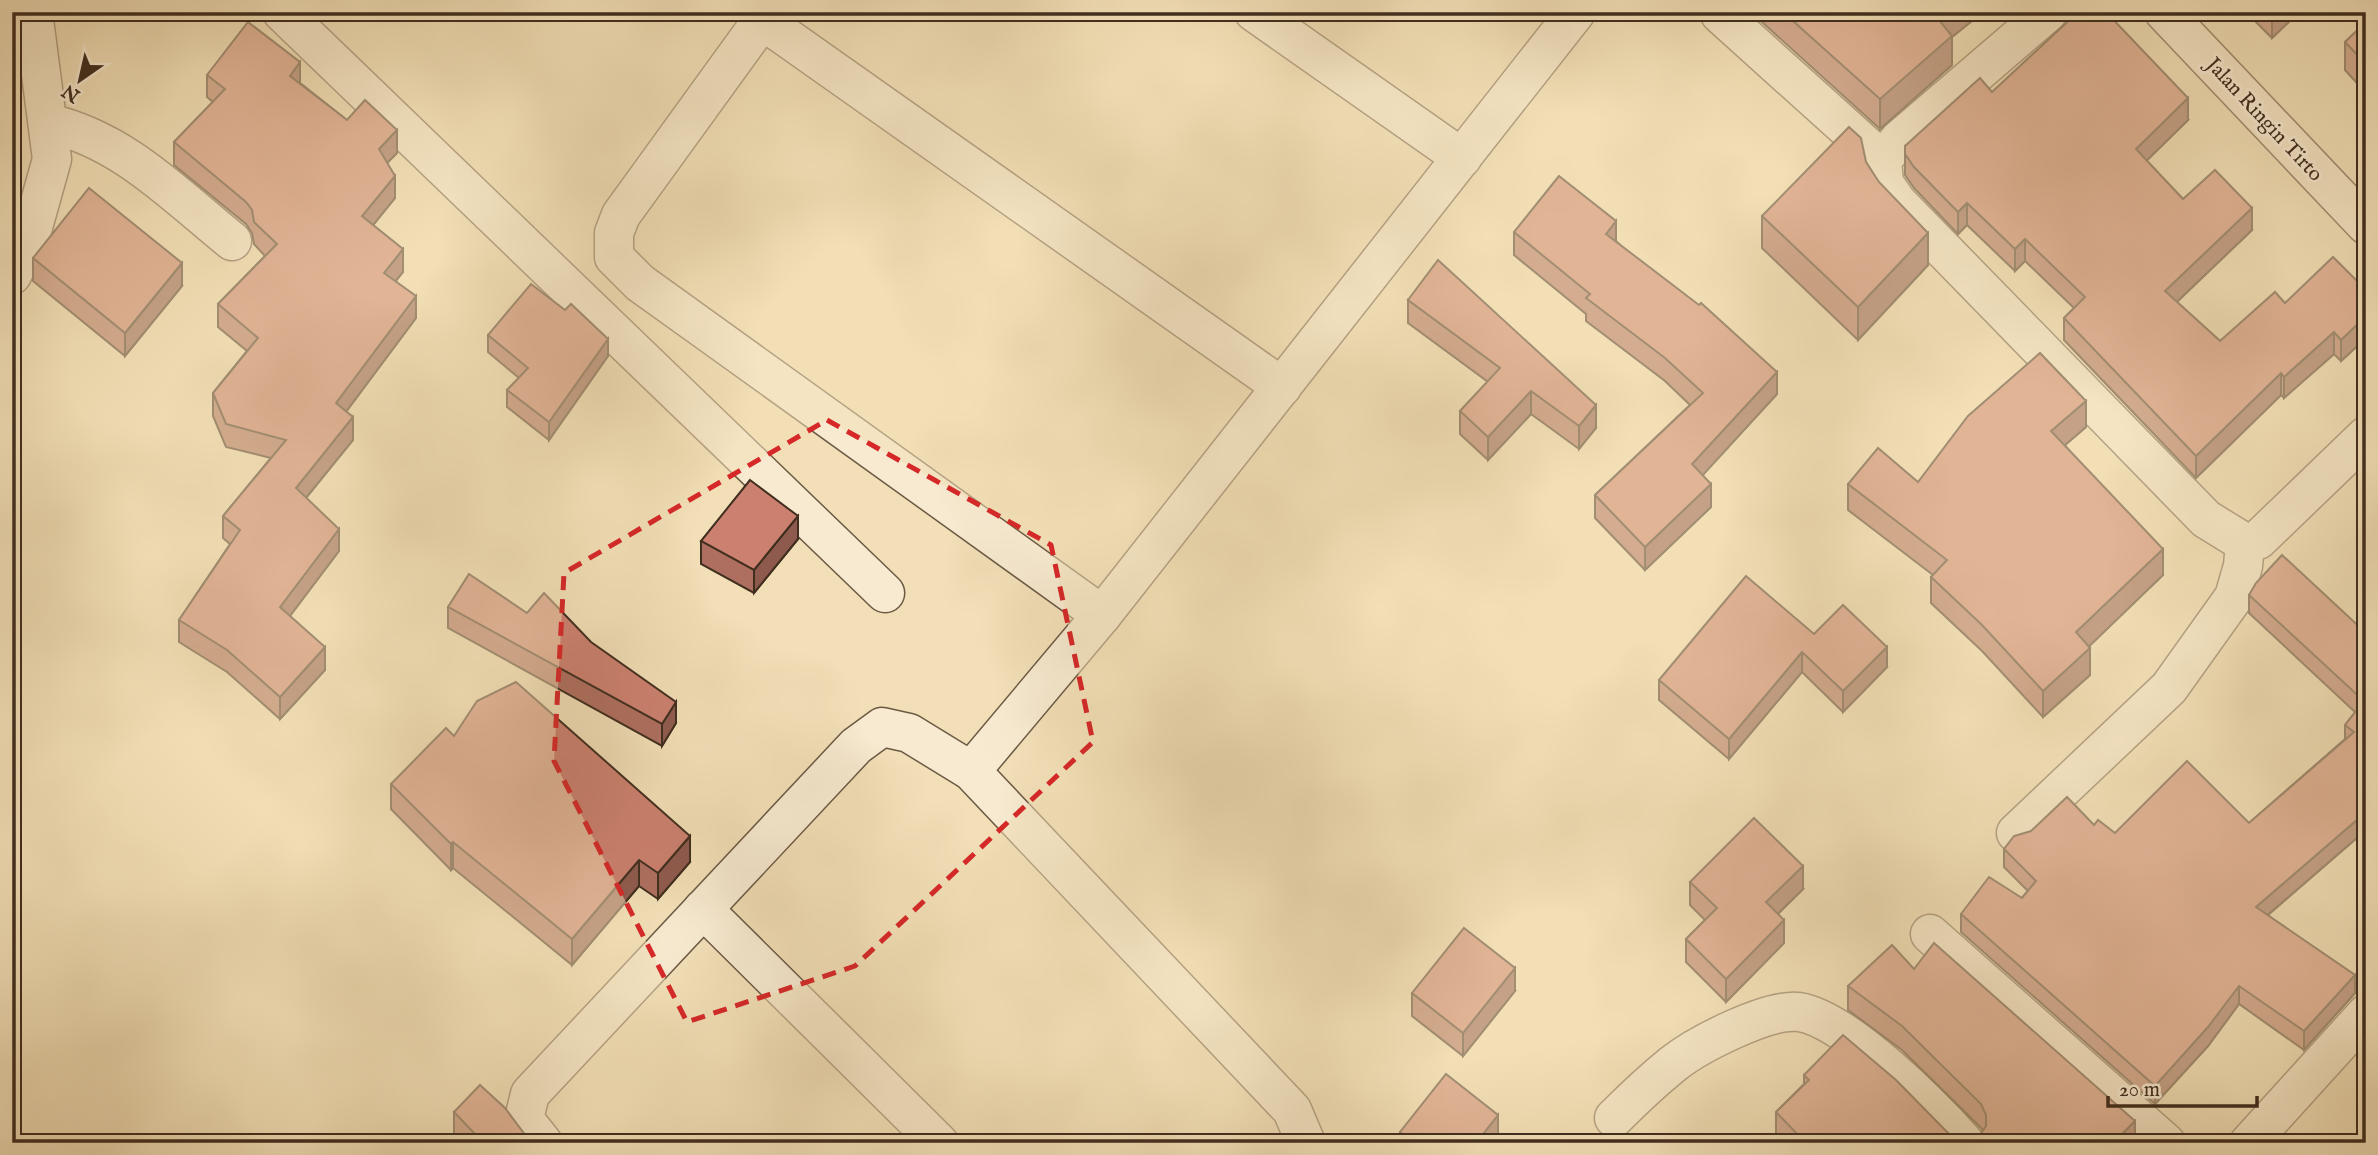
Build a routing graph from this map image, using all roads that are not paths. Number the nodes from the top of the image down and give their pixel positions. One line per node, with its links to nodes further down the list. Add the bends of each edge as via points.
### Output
1 (33, 12): 9 (street)
2 (282, 12): 18 (street)
3 (1254, 12): 10 (street)
4 (1576, 12): 10 (street)
5 (2048, 12): 11 (street, via 1899,140)
6 (2164, 12): 12 (street, Jalan Ringin Tirto)
7 (1720, 14): 11 (street)
8 (765, 16): 15 (street); 19 (street, via 621,215 614,233 614,257 640,283)
9 (48, 122): 13 (street, via 75,129 144,166); 14 (street, via 52,159 30,238)
10 (1462, 158): 15 (street)
11 (1882, 160): 17 (street, via 1884,183 1897,202 2206,519)
12 (2366, 225)
13 (232, 241)
14 (12, 275)
15 (1282, 387): 19 (street)
16 (2366, 436): 17 (street, via 2258,540)
17 (2245, 543): 21 (street, via 2234,597 2169,688)
18 (886, 593)
19 (1102, 615): 20 (street)
20 (971, 771): 22 (street, via 909,733 882,727 856,746); 28 (street, via 1292,1110)
21 (2017, 833)
22 (703, 909): 26 (street, via 530,1094 524,1119); 27 (street)
23 (1930, 934): 30 (street)
24 (2366, 1014): 31 (street)
25 (1614, 1118): 29 (street, via 1675,1062 1741,1027 1797,1012 1841,1031 1898,1077)
26 (543, 1143)
27 (939, 1143)
28 (1306, 1143)
29 (1965, 1143)
30 (2166, 1143)
31 (2249, 1143)

